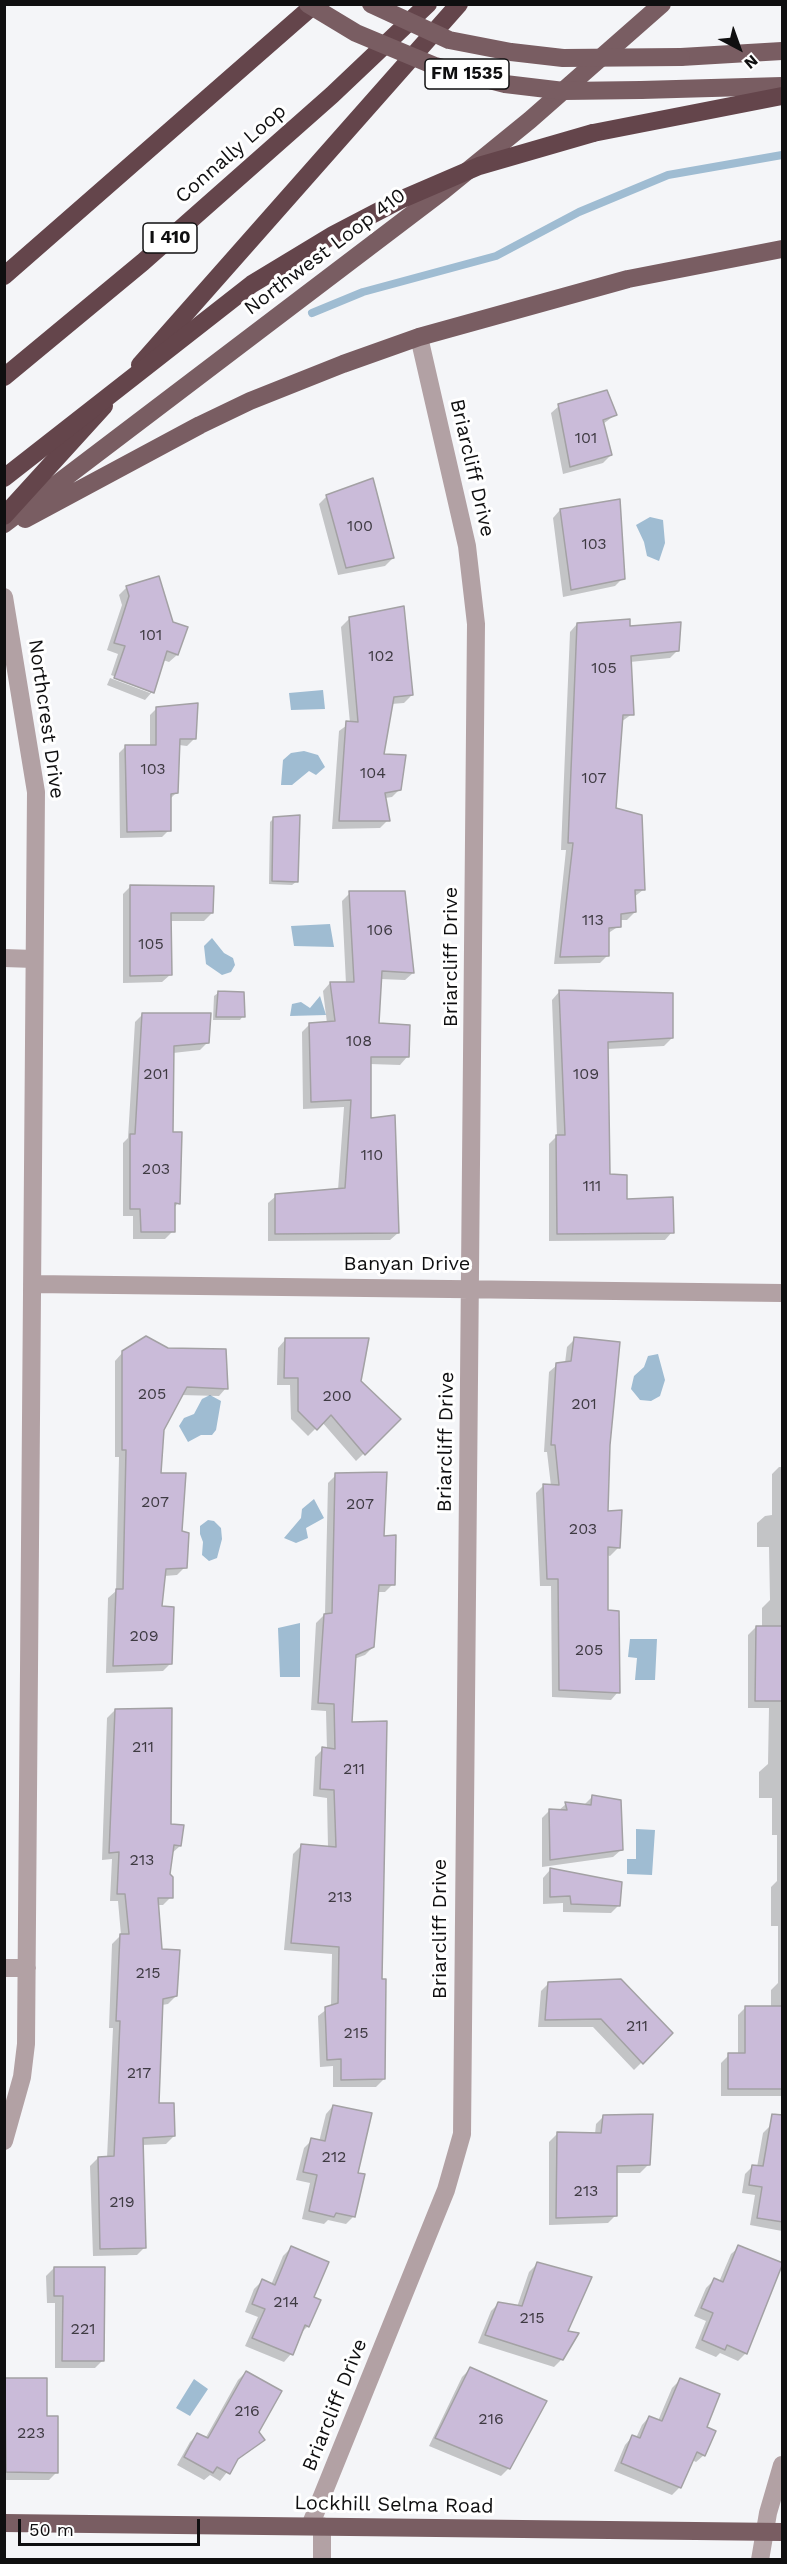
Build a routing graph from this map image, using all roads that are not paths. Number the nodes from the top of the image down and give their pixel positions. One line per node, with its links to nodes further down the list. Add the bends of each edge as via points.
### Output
1 (308, 4): 8 (main road, FM 1535, bridge, via 356,33 435,66 505,84 564,91)
2 (315, 4): 11 (highway)
3 (371, 4): 7 (main road, FM 1535, bridge, via 449,40 563,58)
4 (428, 4): 13 (highway, Connally Loop / I 410, via 332,95 143,262)
5 (459, 4): 15 (highway)
6 (662, 4): 16 (main road, Northwest Loop 410, via 444,190)
7 (783, 51)
8 (783, 86)
9 (783, 96): 14 (highway, bridge, via 593,133 479,166 400,200 252,284)
10 (783, 249): 12 (main road, via 628,279)
11 (4, 276)
12 (419, 337): 17 (main road, via 250,401); 22 (street, Briarcliff Drive, via 467,546 476,624)
13 (4, 377)
14 (4, 478)
15 (4, 516)
16 (4, 524)
17 (4, 529)
18 (4, 597): 20 (street, Northcrest Drive, via 36,792)
19 (4, 958): 20 (street)
20 (34, 959): 21 (street, Northcrest Drive)
21 (32, 1284): 22 (street, Banyan Drive); 25 (street, Northcrest Drive)
22 (471, 1287): 23 (street, Banyan Drive); 29 (street, Briarcliff Drive, via 462,2134 446,2190)
23 (783, 1293)
24 (4, 1968): 25 (street)
25 (27, 1968): 26 (street, Northcrest Drive, via 24,2055)
26 (4, 2141)
27 (783, 2465): 30 (street)
28 (4, 2523): 29 (main road, Lockhill Selma Road)
29 (316, 2526): 30 (main road, Lockhill Selma Road); 31 (street, Briarcliff Drive)
30 (774, 2532): 32 (street)
31 (322, 2559)
32 (760, 2559)

